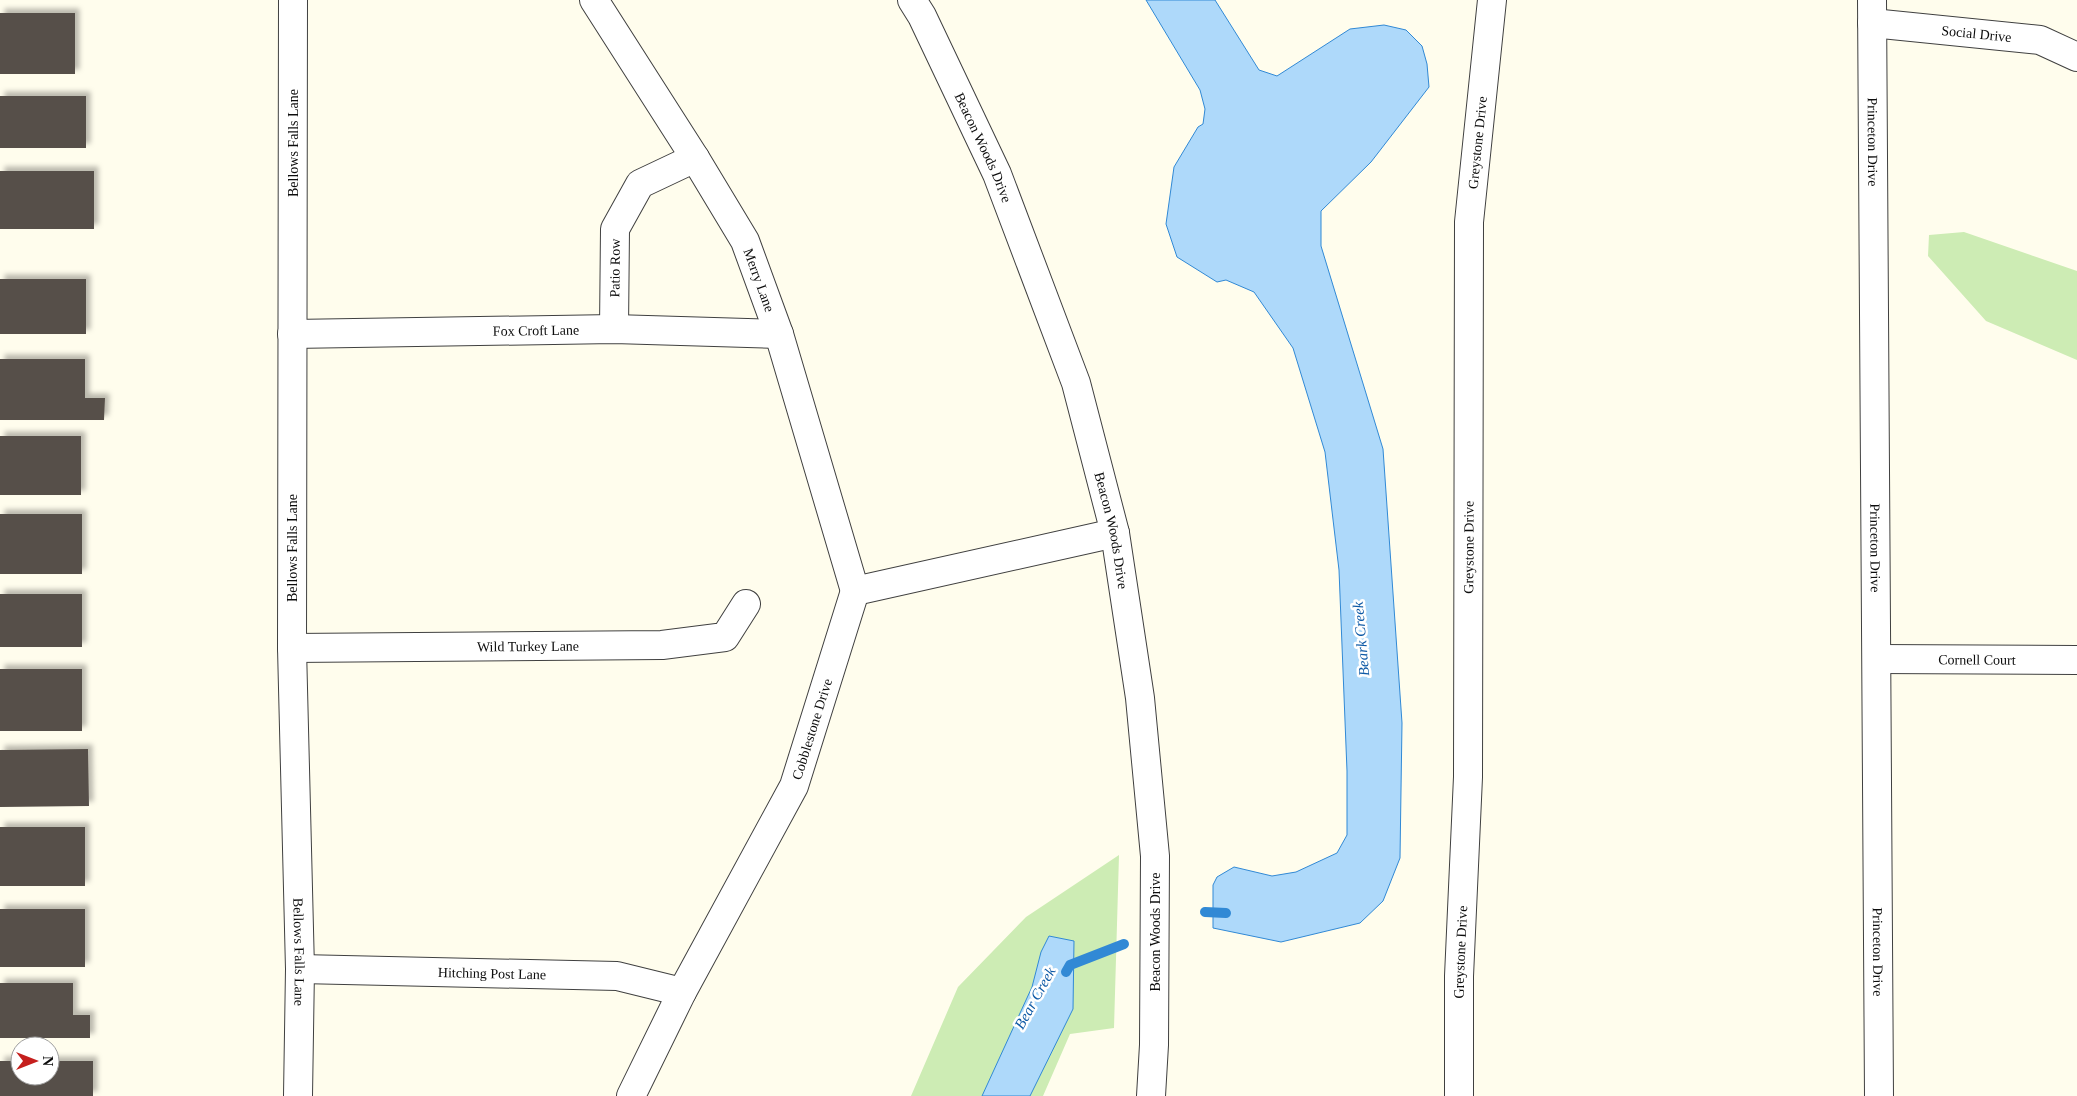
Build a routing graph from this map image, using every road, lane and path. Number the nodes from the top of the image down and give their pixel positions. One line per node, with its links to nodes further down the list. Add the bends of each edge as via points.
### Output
1 (293, 0): 9 (street, Bellows Falls Lane)
2 (594, 0): 7 (street, Merry Lane)
3 (912, 0): 11 (street, Beacon Woods Drive, via 997,174 1076,383)
4 (1492, 0): 22 (street, Greystone Drive, via 1469,222 1468,777 1459,976)
5 (1872, 11): 6 (street, Social Drive, via 2040,40); 15 (street, Princeton Drive)
6 (2077, 57)
7 (695, 158): 8 (street, Patio Row, via 640,184 615,229); 10 (street, Merry Lane, via 745,241)
8 (614, 329): 9 (street, Fox Croft Lane); 10 (street, Fox Croft Lane)
9 (292, 334): 14 (street, Bellows Falls Lane)
10 (779, 334): 12 (street, Merry Lane)
11 (1115, 534): 12 (street); 21 (street, Beacon Woods Drive, via 1140,698 1155,856)
12 (855, 591): 18 (street, Cobblestone Drive, via 794,786)
13 (746, 604): 14 (street, Wild Turkey Lane, via 725,637 662,645)
14 (292, 648): 17 (street, Bellows Falls Lane)
15 (1877, 660): 16 (street, Cornell Court); 23 (street, Princeton Drive)
16 (2077, 660)
17 (300, 969): 18 (street, Hitching Post Lane, via 617,976); 19 (street, Bellows Falls Lane)
18 (682, 992): 20 (street, Cobblestone Drive)
19 (298, 1096)
20 (631, 1096)
21 (1151, 1096)
22 (1459, 1096)
23 (1879, 1096)

